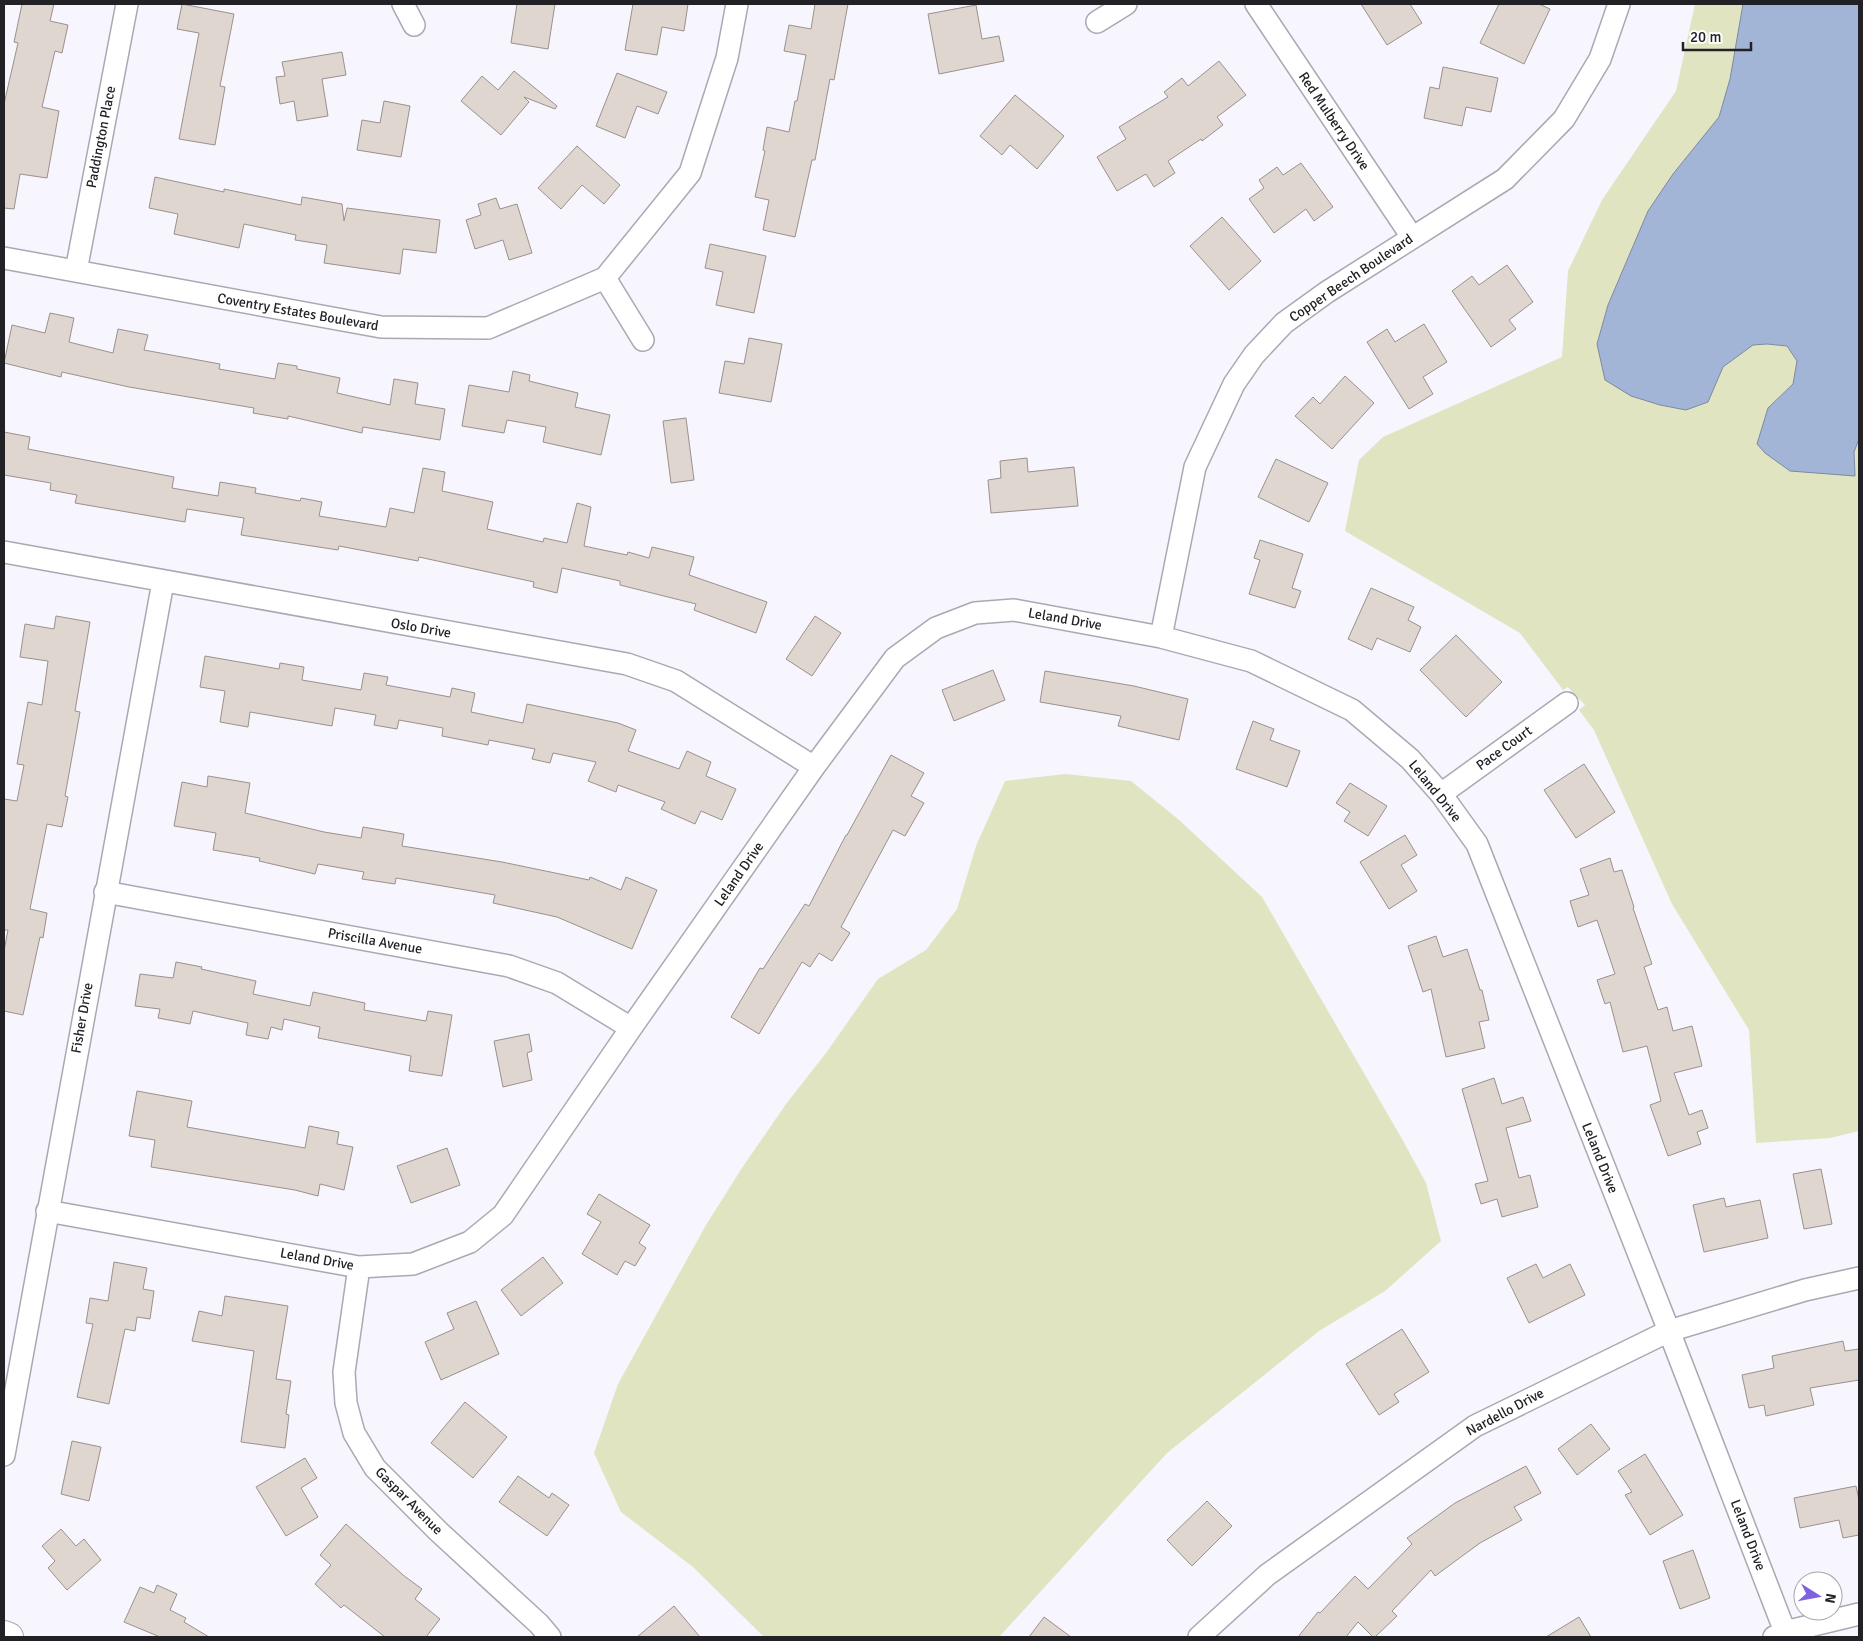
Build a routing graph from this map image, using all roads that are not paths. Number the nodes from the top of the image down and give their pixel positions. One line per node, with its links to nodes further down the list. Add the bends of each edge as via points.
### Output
1 (127, 4): 11 (street, Paddington Place)
2 (403, 4): 8 (street)
3 (737, 4): 12 (street, Coventry Estates Boulevard, via 726,58 690,173)
4 (1126, 4): 7 (street)
5 (1256, 4): 9 (street, Red Mulberry Drive)
6 (1619, 4): 9 (street, Copper Beech Boulevard, via 1600,59 1564,119 1505,179)
7 (1098, 22)
8 (414, 25)
9 (1412, 237): 16 (street, Copper Beech Boulevard, via 1284,323 1254,355 1234,384 1194,467)
10 (4, 258): 11 (street, Coventry Estates Boulevard)
11 (76, 271): 12 (street, Coventry Estates Boulevard, via 381,327 488,328)
12 (605, 278): 13 (street)
13 (643, 340)
14 (4, 552): 15 (street, Oslo Drive)
15 (163, 582): 18 (street, Oslo Drive, via 627,664 676,681); 20 (street, Fisher Drive)
16 (1161, 637): 18 (street, Leland Drive, via 1014,610 975,613 936,628 896,658); 19 (street, Leland Drive, via 1251,661 1352,710 1410,760)
17 (1567, 703): 19 (street, Pace Court)
18 (814, 767): 21 (street, Leland Drive)
19 (1441, 794): 25 (street, Leland Drive, via 1476,844)
20 (106, 892): 21 (street, Priscilla Avenue, via 509,966 558,983); 22 (street, Fisher Drive)
21 (631, 1028): 23 (street, Leland Drive, via 503,1215 470,1242 413,1264)
22 (47, 1211): 23 (street, Leland Drive); 26 (street, Fisher Drive)
23 (359, 1267): 31 (street, Gaspar Avenue, via 344,1372 346,1403 354,1433 375,1468)
24 (1859, 1278): 25 (street, Nardello Drive, via 1805,1290)
25 (1669, 1331): 29 (street, Leland Drive); 32 (street, Nardello Drive, via 1475,1426 1268,1575)
26 (4, 1455)
27 (1859, 1614): 29 (street)
28 (4, 1635): 30 (main road)
29 (1782, 1635)
30 (8, 1637)
31 (550, 1637)
32 (1199, 1637)

